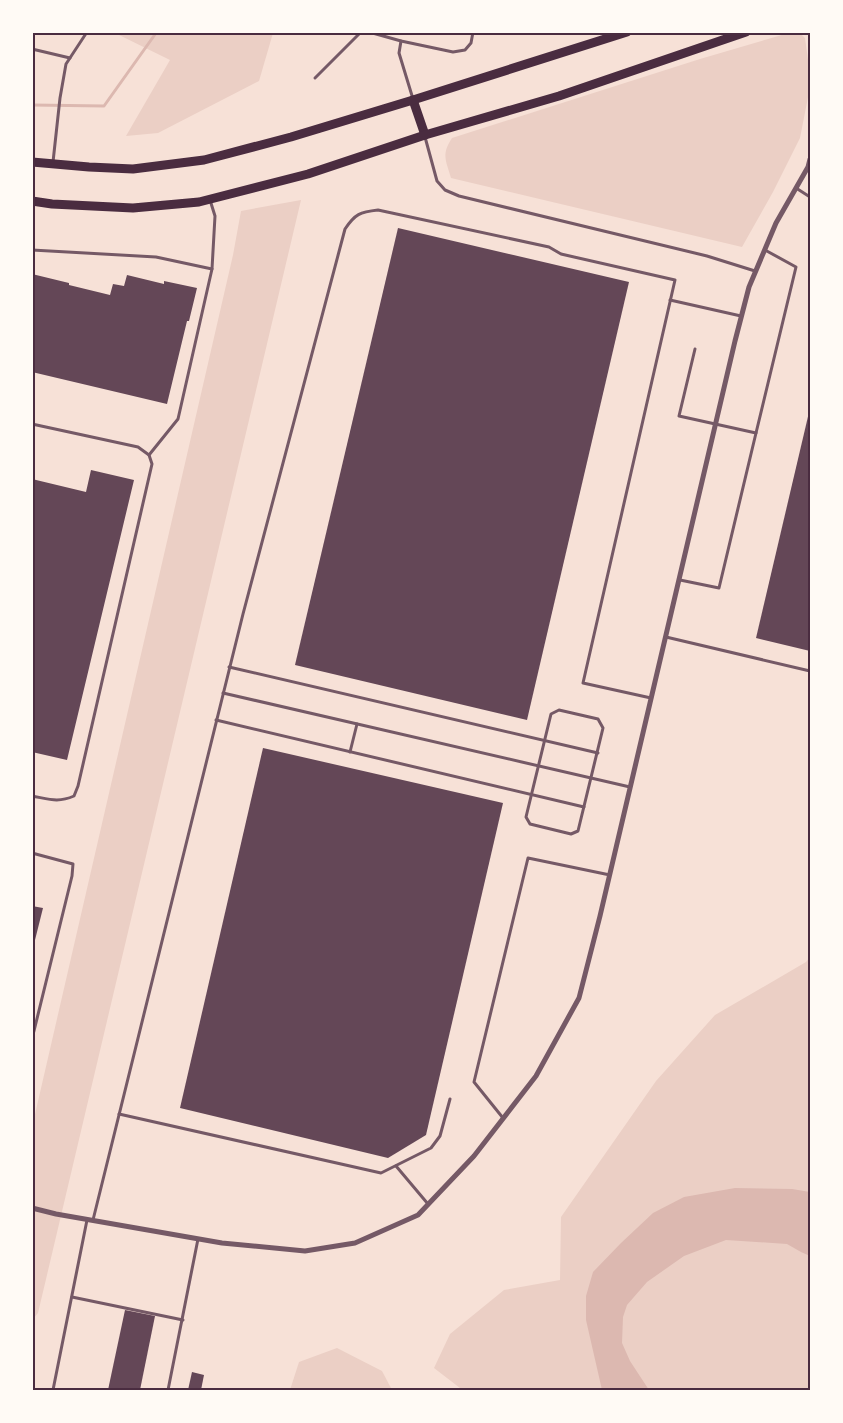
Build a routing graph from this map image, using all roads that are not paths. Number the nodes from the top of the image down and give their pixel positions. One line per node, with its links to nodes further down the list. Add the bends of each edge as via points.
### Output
1 (87, 32): 9 (lane)
2 (361, 32): 10 (lane)
3 (369, 32): 7 (lane)
4 (473, 32): 7 (lane, via 465,50 453,52)
5 (627, 32): 11 (main road)
6 (746, 32): 12 (main road, via 559,96)
7 (401, 41): 11 (lane, via 399,53)
8 (32, 49): 9 (lane)
9 (70, 58): 15 (lane, via 60,98)
10 (315, 78)
11 (413, 100): 12 (main road); 15 (main road, via 204,160 134,169)
12 (425, 135): 18 (main road, via 308,174); 23 (lane, via 437,181 445,190 459,196 707,256)
13 (810, 159): 16 (street)
14 (32, 162): 15 (main road)
15 (53, 164)
16 (796, 188): 17 (lane); 21 (street)
17 (810, 197)
18 (210, 200): 19 (main road, via 133,208); 22 (lane, via 214,216)
19 (32, 201)
20 (32, 250): 22 (lane, via 156,257)
21 (765, 250): 23 (street); 29 (lane, via 796,267)
22 (212, 269): 30 (lane, via 178,419)
23 (755, 271): 25 (street)
24 (670, 300): 25 (lane); 33 (lane, via 675,280 561,254 549,247 378,210 353,217 345,230); 36 (lane, via 583,683)
25 (741, 316): 28 (street)
26 (694, 349): 28 (lane, via 679,416)
27 (32, 424): 30 (lane, via 138,448)
28 (715, 424): 29 (lane); 31 (street)
29 (756, 433): 31 (lane, via 719,588)
30 (150, 455): 46 (lane, via 152,464 148,484 78,786 74,796 63,800)
31 (679, 580): 32 (street)
32 (666, 638): 34 (lane); 36 (street)
33 (230, 667): 35 (lane); 39 (lane)
34 (810, 671)
35 (223, 693): 37 (lane); 38 (lane)
36 (651, 698): 44 (street)
37 (216, 720): 40 (lane); 52 (lane)
38 (358, 724): 40 (lane); 42 (lane)
39 (545, 741): 41 (lane); 41 (lane, via 551,714 559,710 598,720 603,728); 42 (lane)
40 (350, 752): 45 (lane)
41 (598, 753): 43 (lane)
42 (539, 766): 43 (lane); 45 (lane)
43 (591, 778): 44 (lane); 47 (lane)
44 (630, 788): 49 (street)
45 (532, 795): 47 (lane); 47 (lane, via 526,817 530,824 571,834 578,831)
46 (32, 796)
47 (584, 807)
48 (32, 853): 50 (lane, via 73,864)
49 (610, 875): 53 (street, via 579,998 536,1076); 53 (lane, via 528,858 474,1082)
50 (32, 1039)
51 (450, 1099): 54 (lane, via 440,1136 431,1148)
52 (120, 1114): 54 (lane, via 381,1173); 58 (lane)
53 (503, 1118): 55 (street, via 474,1156)
54 (396, 1166): 55 (lane)
55 (428, 1204): 59 (street, via 418,1215 356,1242 305,1251)
56 (32, 1208): 57 (street)
57 (87, 1219): 58 (street); 60 (lane)
58 (94, 1220): 59 (street)
59 (198, 1238): 61 (lane)
60 (72, 1297): 61 (lane); 62 (lane)
61 (183, 1320): 63 (lane)
62 (53, 1390)
63 (168, 1390)

